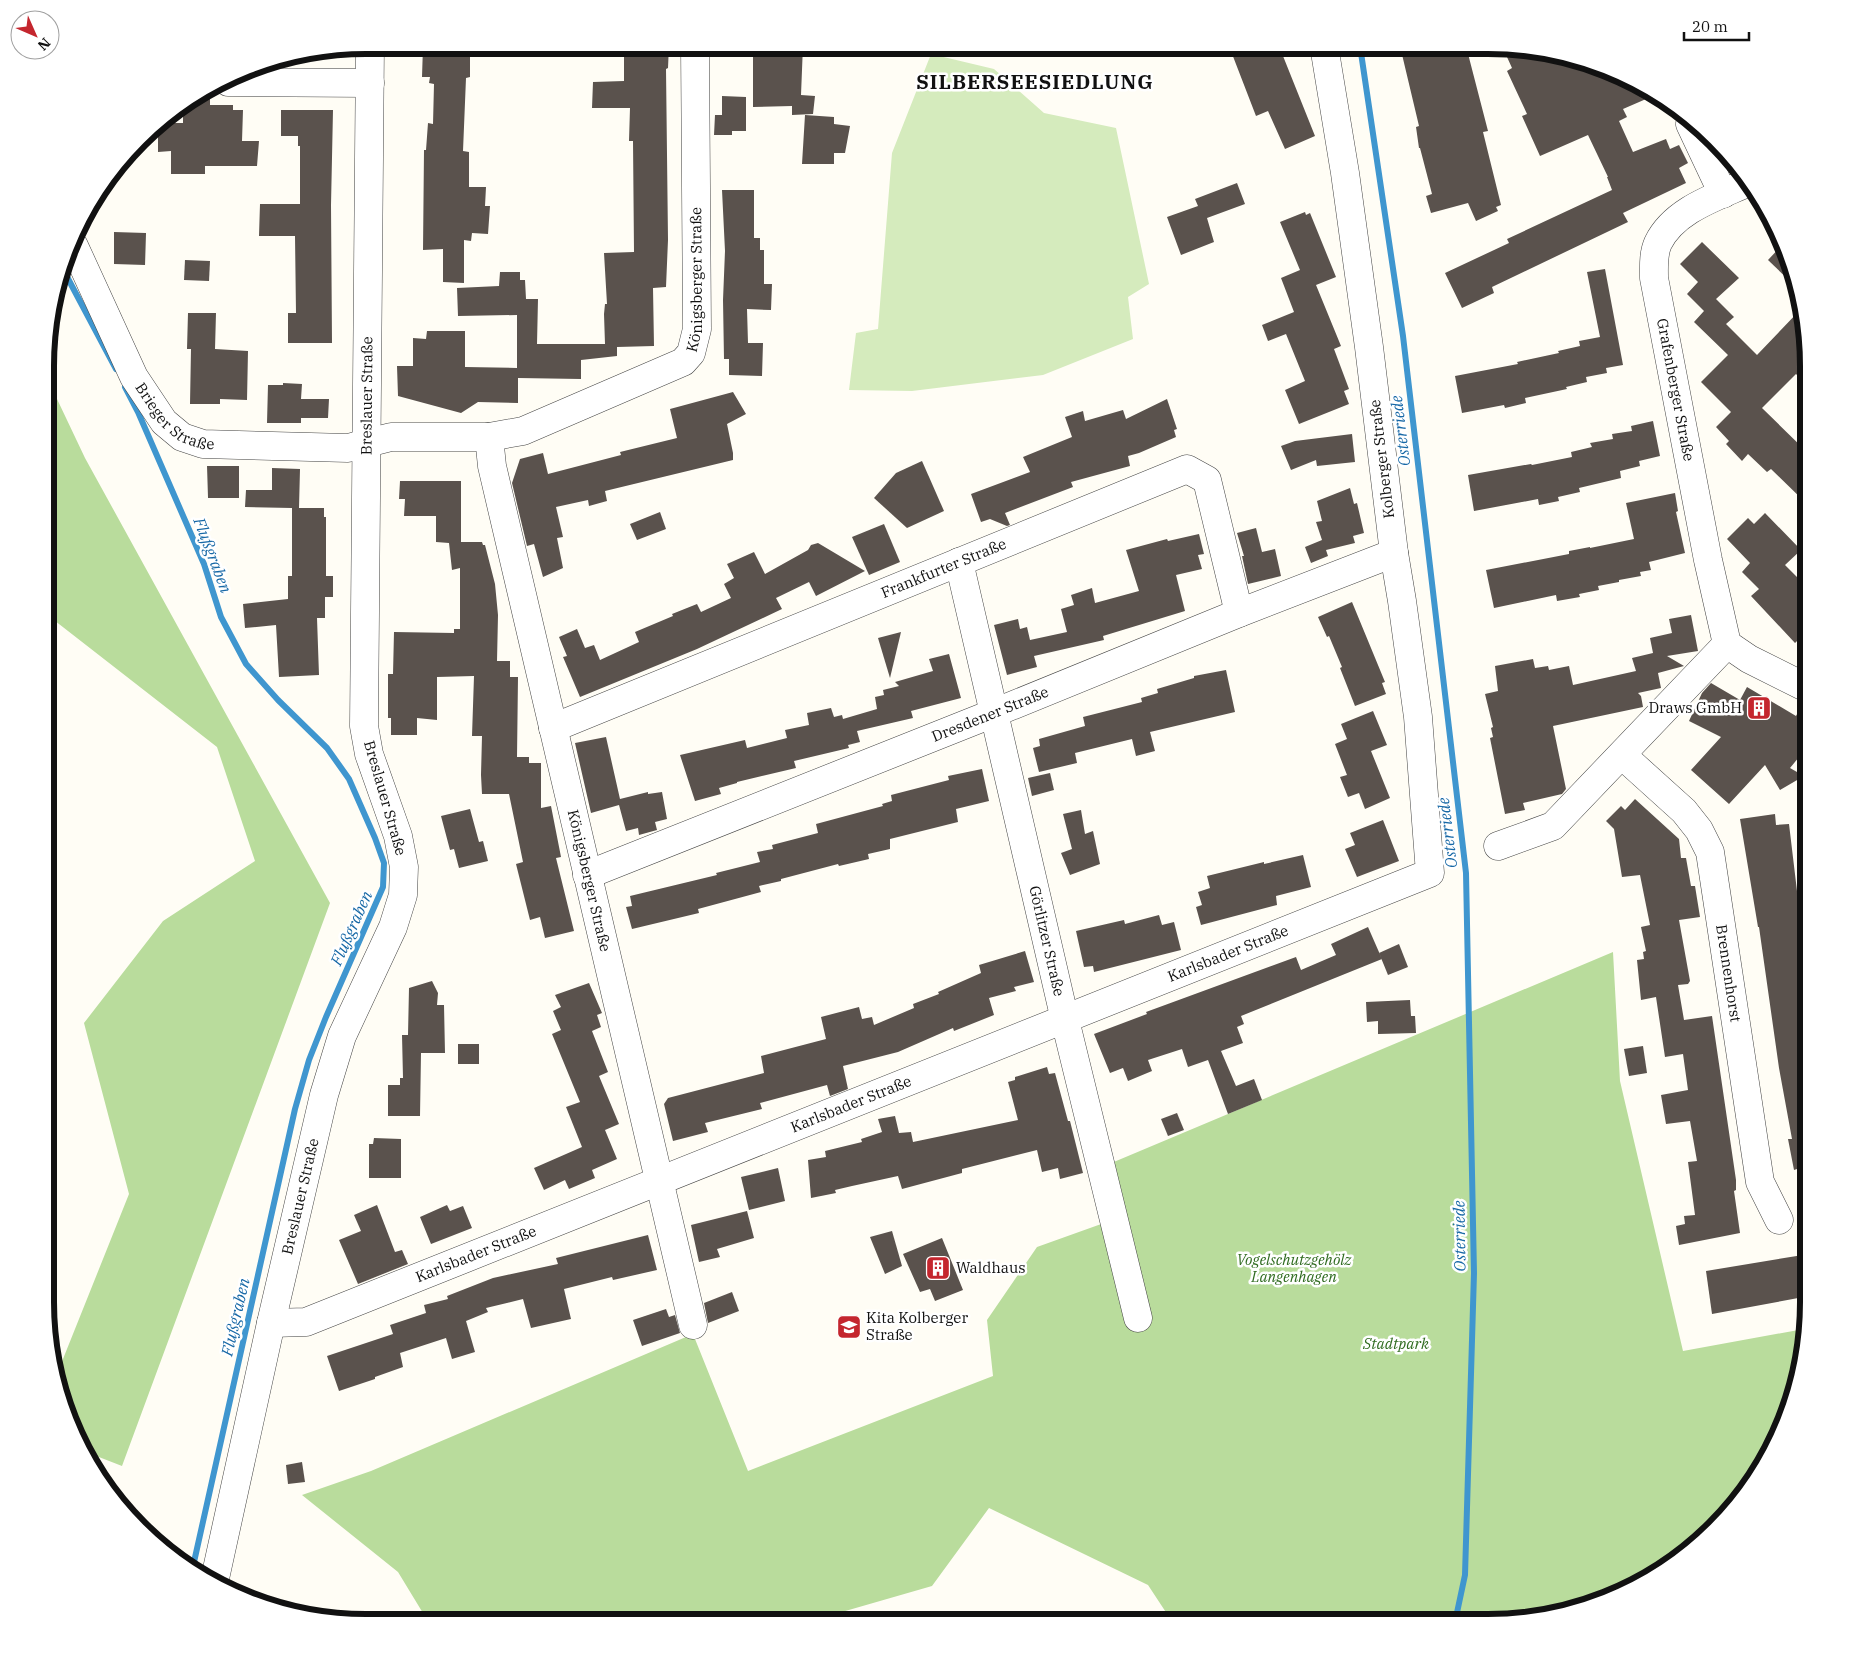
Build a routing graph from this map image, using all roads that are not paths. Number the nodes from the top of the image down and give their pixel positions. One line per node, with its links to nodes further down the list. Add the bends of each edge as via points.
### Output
1 (370, 54): 5 (street, Breslauer Straße)
2 (695, 54): 10 (street, Königsberger Straße, via 697,329 691,353 682,362 523,432)
3 (1325, 54): 12 (street, Kolberger Straße, via 1369,347)
4 (237, 82): 5 (street)
5 (370, 83): 11 (street, Breslauer Straße)
6 (1693, 130): 8 (street)
7 (1743, 185): 8 (street, Grafenberger Straße)
8 (1723, 194): 15 (street, Grafenberger Straße, via 1685,214 1668,228 1658,244 1654,278)
9 (76, 251): 11 (street, Brieger Straße, via 134,377 164,422 182,437 203,444 348,448)
10 (489, 437): 11 (street, Königsberger Straße, via 390,438); 18 (street, Königsberger Straße, via 492,466)
11 (368, 444): 27 (street, Breslauer Straße, via 364,726 369,754 398,836 404,867 403,895 394,927 339,1045 324,1095)
12 (1394, 554): 14 (street, Dresdener Straße); 21 (street, Kolberger Straße, via 1418,716)
13 (959, 562): 14 (street, Frankfurter Straße, via 1187,469 1207,480); 17 (street, Görlitzer Straße); 18 (street, Frankfurter Straße)
14 (1240, 613): 17 (street, Dresdener Straße)
15 (1727, 644): 16 (street); 19 (street)
16 (1800, 685)
17 (994, 713): 22 (street, Dresdener Straße); 23 (street, Görlitzer Straße)
18 (553, 728): 22 (street, Königsberger Straße)
19 (1622, 754): 20 (street, via 1553,826); 25 (street, Brennenhorst, via 1684,811 1710,852 1760,1182)
20 (1498, 846)
21 (1430, 873): 23 (street, Karlsbader Straße)
22 (587, 875): 24 (street, Königsberger Straße)
23 (1065, 1020): 24 (street, Karlsbader Straße); 26 (street, Görlitzer Straße)
24 (658, 1180): 27 (street, Karlsbader Straße, via 306,1322); 28 (street, Königsberger Straße)
25 (1779, 1220)
26 (1138, 1318)
27 (271, 1323): 29 (street, Breslauer Straße)
28 (693, 1325)
29 (216, 1575)

